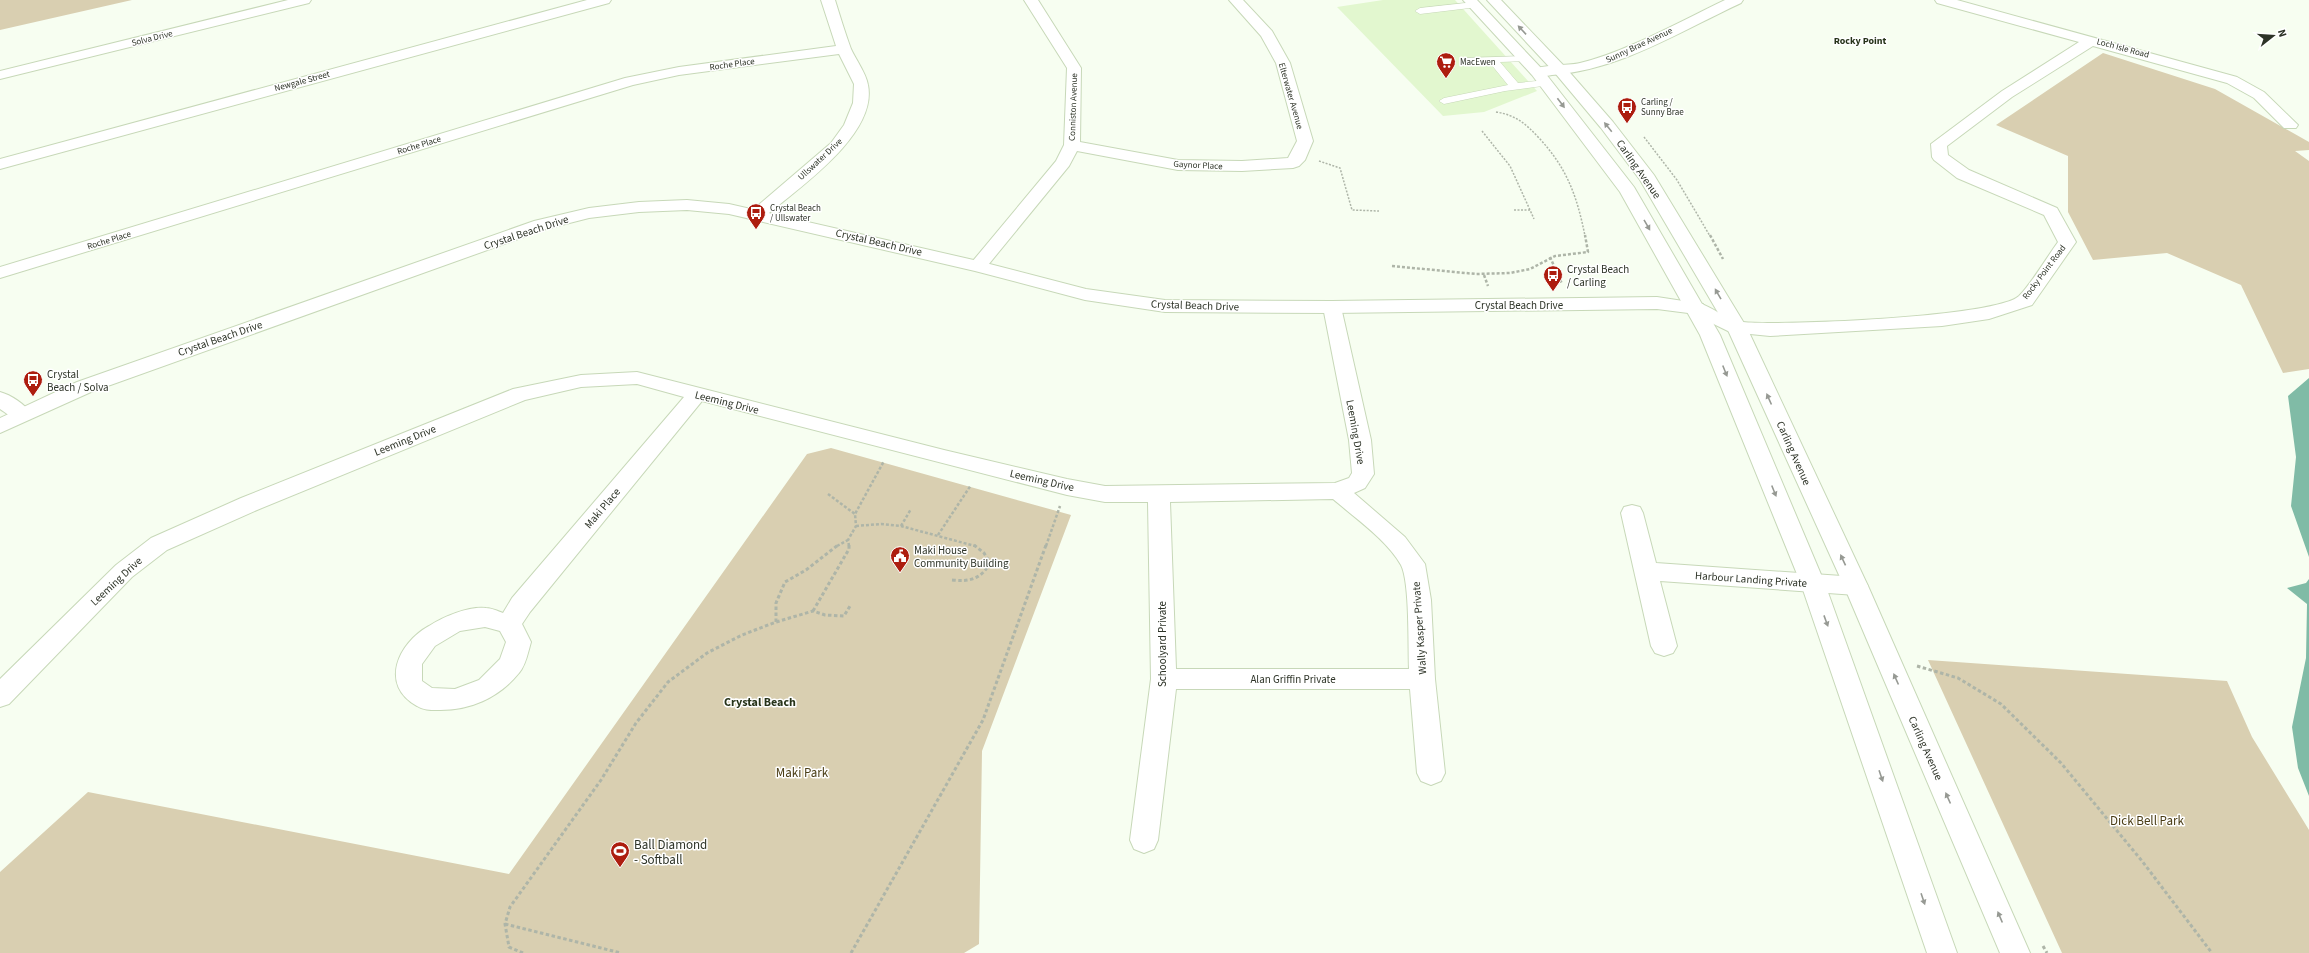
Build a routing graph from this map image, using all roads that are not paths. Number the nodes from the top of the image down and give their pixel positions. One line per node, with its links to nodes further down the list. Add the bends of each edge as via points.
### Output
1 (304, 0): 17 (street, Solva Drive)
2 (604, 0): 24 (street, Newgale Street)
3 (828, 0): 12 (street, Ullswater Drive)
4 (1031, 0): 22 (street, Conniston Avenue, via 1074,68)
5 (1236, 0): 23 (street, Elterwater Avenue, via 1267,34 1283,63 1305,141)
6 (1494, 0): 15 (street, Carling Avenue, one-way to 6)
7 (1736, 0): 15 (street, Sunny Brae Avenue, via 1604,62)
8 (1942, 0): 11 (street, Loch Isle Road)
9 (1472, 2): 10 (lane); 13 (street, Carling Avenue)
10 (1420, 11)
11 (2092, 40): 21 (street, Loch Isle Road, via 2232,80 2259,95); 30 (street, Rocky Point Road, via 2007,94 1940,144 1940,157 1963,174 2051,212 2067,242 2025,301 1989,313 1942,320 1770,330)
12 (844, 49): 25 (street, Ullswater Drive, via 861,84 860,103 852,126 837,146); 27 (street, Roche Place, via 679,71 630,81)
13 (1525, 59): 14 (lane); 18 (street, Carling Avenue)
14 (1493, 60): 16 (lane, via 1469,60); 19 (lane)
15 (1560, 70): 18 (street, Sunny Brae Avenue); 30 (street, Carling Avenue, one-way to 15, via 1648,179 1607,125)
16 (1479, 71)
17 (0, 75)
18 (1542, 78): 19 (lane); 29 (street, Carling Avenue, one-way to 29, via 1628,191)
19 (1516, 87): 20 (lane, via 1493,86)
20 (1444, 101)
21 (2290, 125)
22 (1072, 145): 23 (street, Gaynor Place, via 1178,165 1242,166 1293,163); 26 (street, Conniston Avenue, via 1063,163)
23 (1299, 157)
24 (0, 164)
25 (757, 214): 26 (street, Crystal Beach Drive); 33 (street, Crystal Beach Drive, via 687,205 639,207 589,213 540,225 104,380)
26 (978, 266): 28 (street, Crystal Beach Drive, via 1085,294 1165,306)
27 (0, 273)
28 (1332, 307): 29 (street, Crystal Beach Drive, via 1657,303); 35 (street, Leeming Drive, via 1363,463 1363,474 1357,483)
29 (1696, 308): 30 (street, Rocky Point Road); 39 (street, Carling Avenue, one-way to 39, via 1713,341)
30 (1737, 328): 40 (street, Carling Avenue, one-way to 30)
31 (697, 394): 36 (street, Leeming Drive, via 1067,487 1105,494); 41 (street, Maki Place, via 521,605); 45 (street, Leeming Drive, via 637,378 619,377 581,381 520,394 248,504 159,544 124,571)
32 (0, 399): 33 (street)
33 (22, 414): 34 (street, Crystal Beach Drive)
34 (0, 426)
35 (1338, 491): 36 (street, Leeming Drive); 44 (street, Wally Kasper Private, via 1397,543 1413,564 1419,600)
36 (1159, 494): 43 (street, Schoolyard Private)
37 (1632, 513): 38 (street)
38 (1646, 571): 39 (street, Harbour Landing Private); 42 (street)
39 (1813, 584): 40 (street, Harbour Landing Private); 48 (street, Carling Avenue, one-way to 48)
40 (1856, 586): 49 (street, Carling Avenue, one-way to 40)
41 (509, 624)
42 (1664, 646)
43 (1164, 679): 44 (street, Alan Griffin Private); 47 (street, Schoolyard Private)
44 (1422, 679): 46 (street, Wally Kasper Private)
45 (0, 696)
46 (1431, 773)
47 (1144, 840)
48 (1942, 953)
49 (2016, 953)

